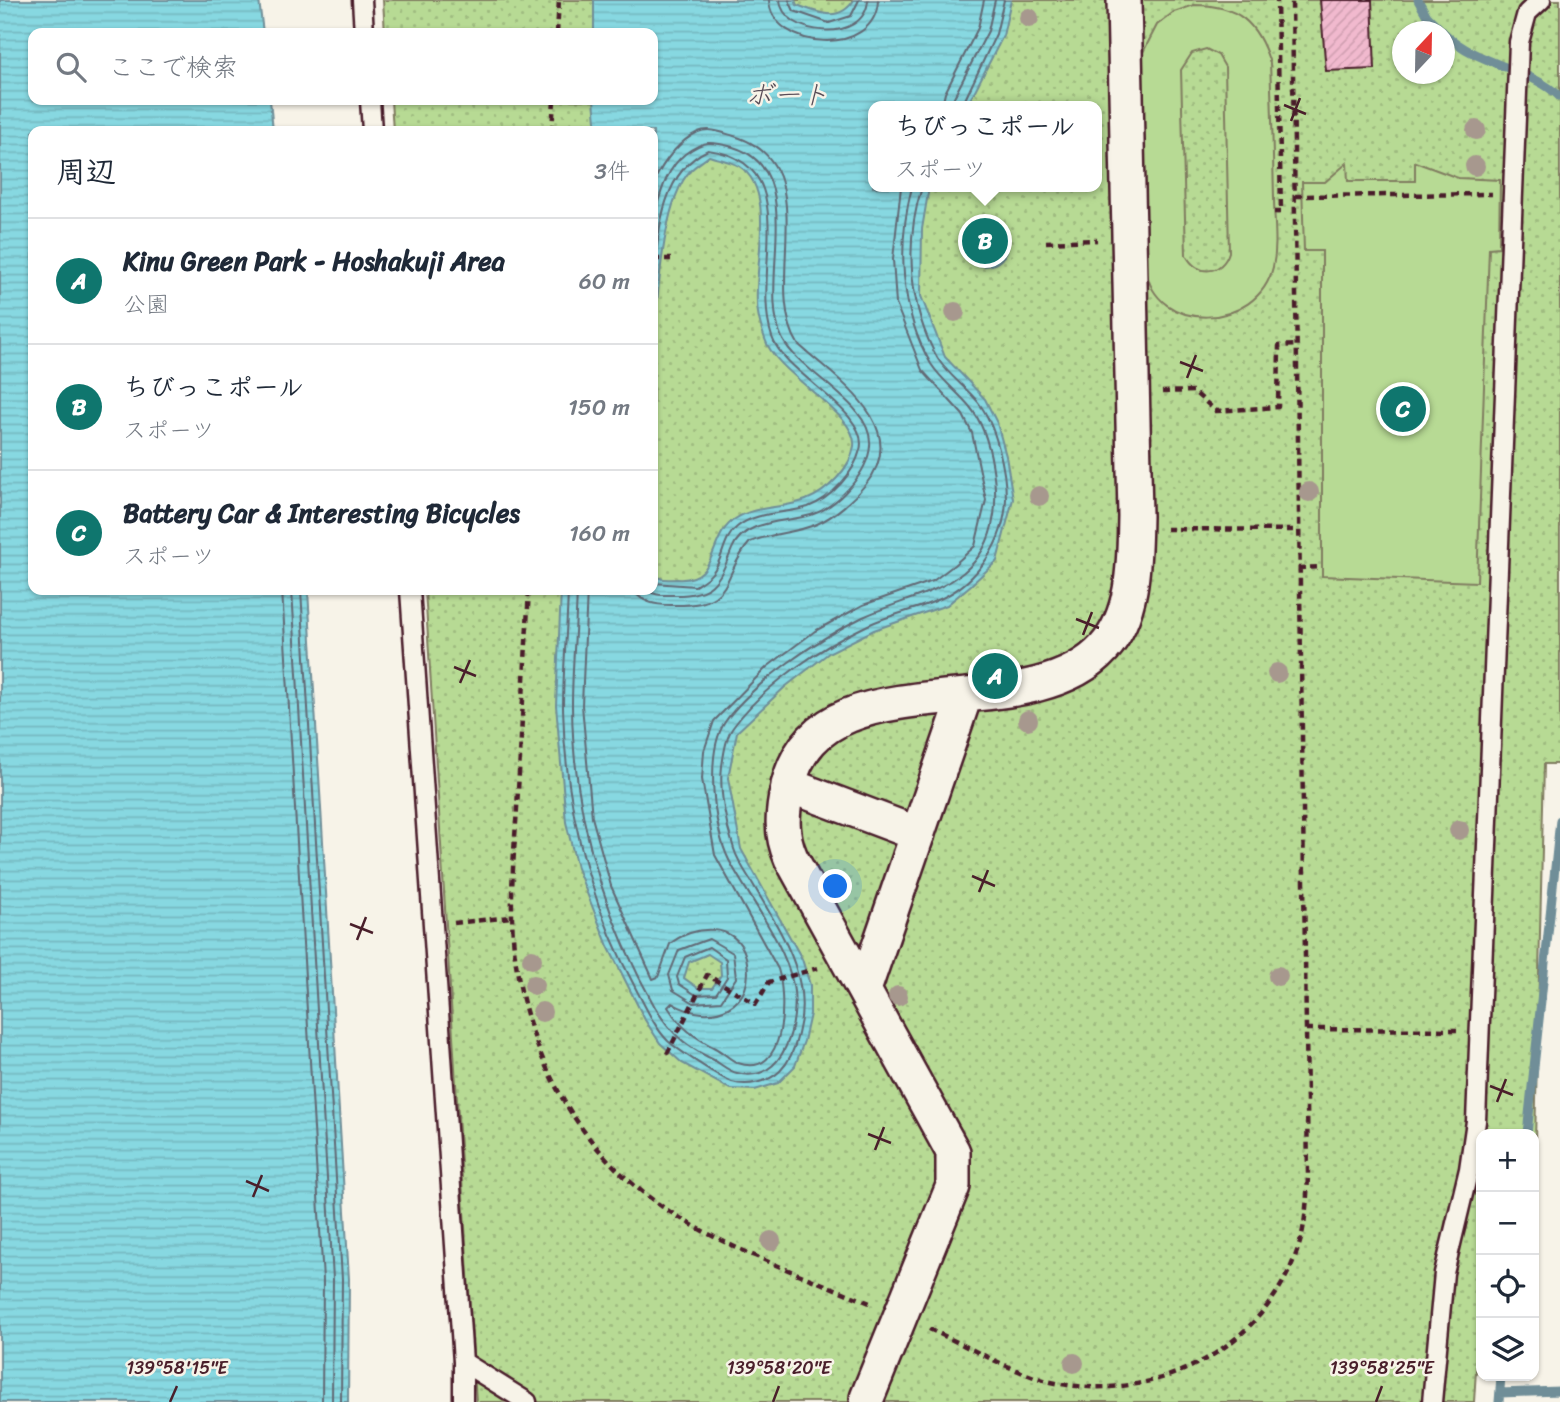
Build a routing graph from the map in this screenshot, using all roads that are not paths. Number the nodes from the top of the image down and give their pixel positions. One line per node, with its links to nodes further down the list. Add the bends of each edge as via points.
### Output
1 (362, 0): 4 (lane)
2 (1124, 0): 8 (street, via 1135,529 1128,598 1106,647 1087,664 1062,679)
3 (1541, 0): 16 (lane, via 1527,13 1518,42 1474,1133 1444,1273)
4 (364, 28)
5 (370, 105): 6 (lane)
6 (372, 126)
7 (410, 595): 12 (lane)
8 (965, 696): 9 (street, via 857,711 830,725 810,744); 10 (street)
9 (788, 785): 10 (street); 11 (street, via 782,838)
10 (918, 834): 11 (street)
11 (863, 990): 13 (street, via 954,1161 953,1186)
12 (463, 1362): 14 (lane); 15 (lane)
13 (867, 1398)
14 (463, 1402)
15 (527, 1402)
16 (1432, 1402)

